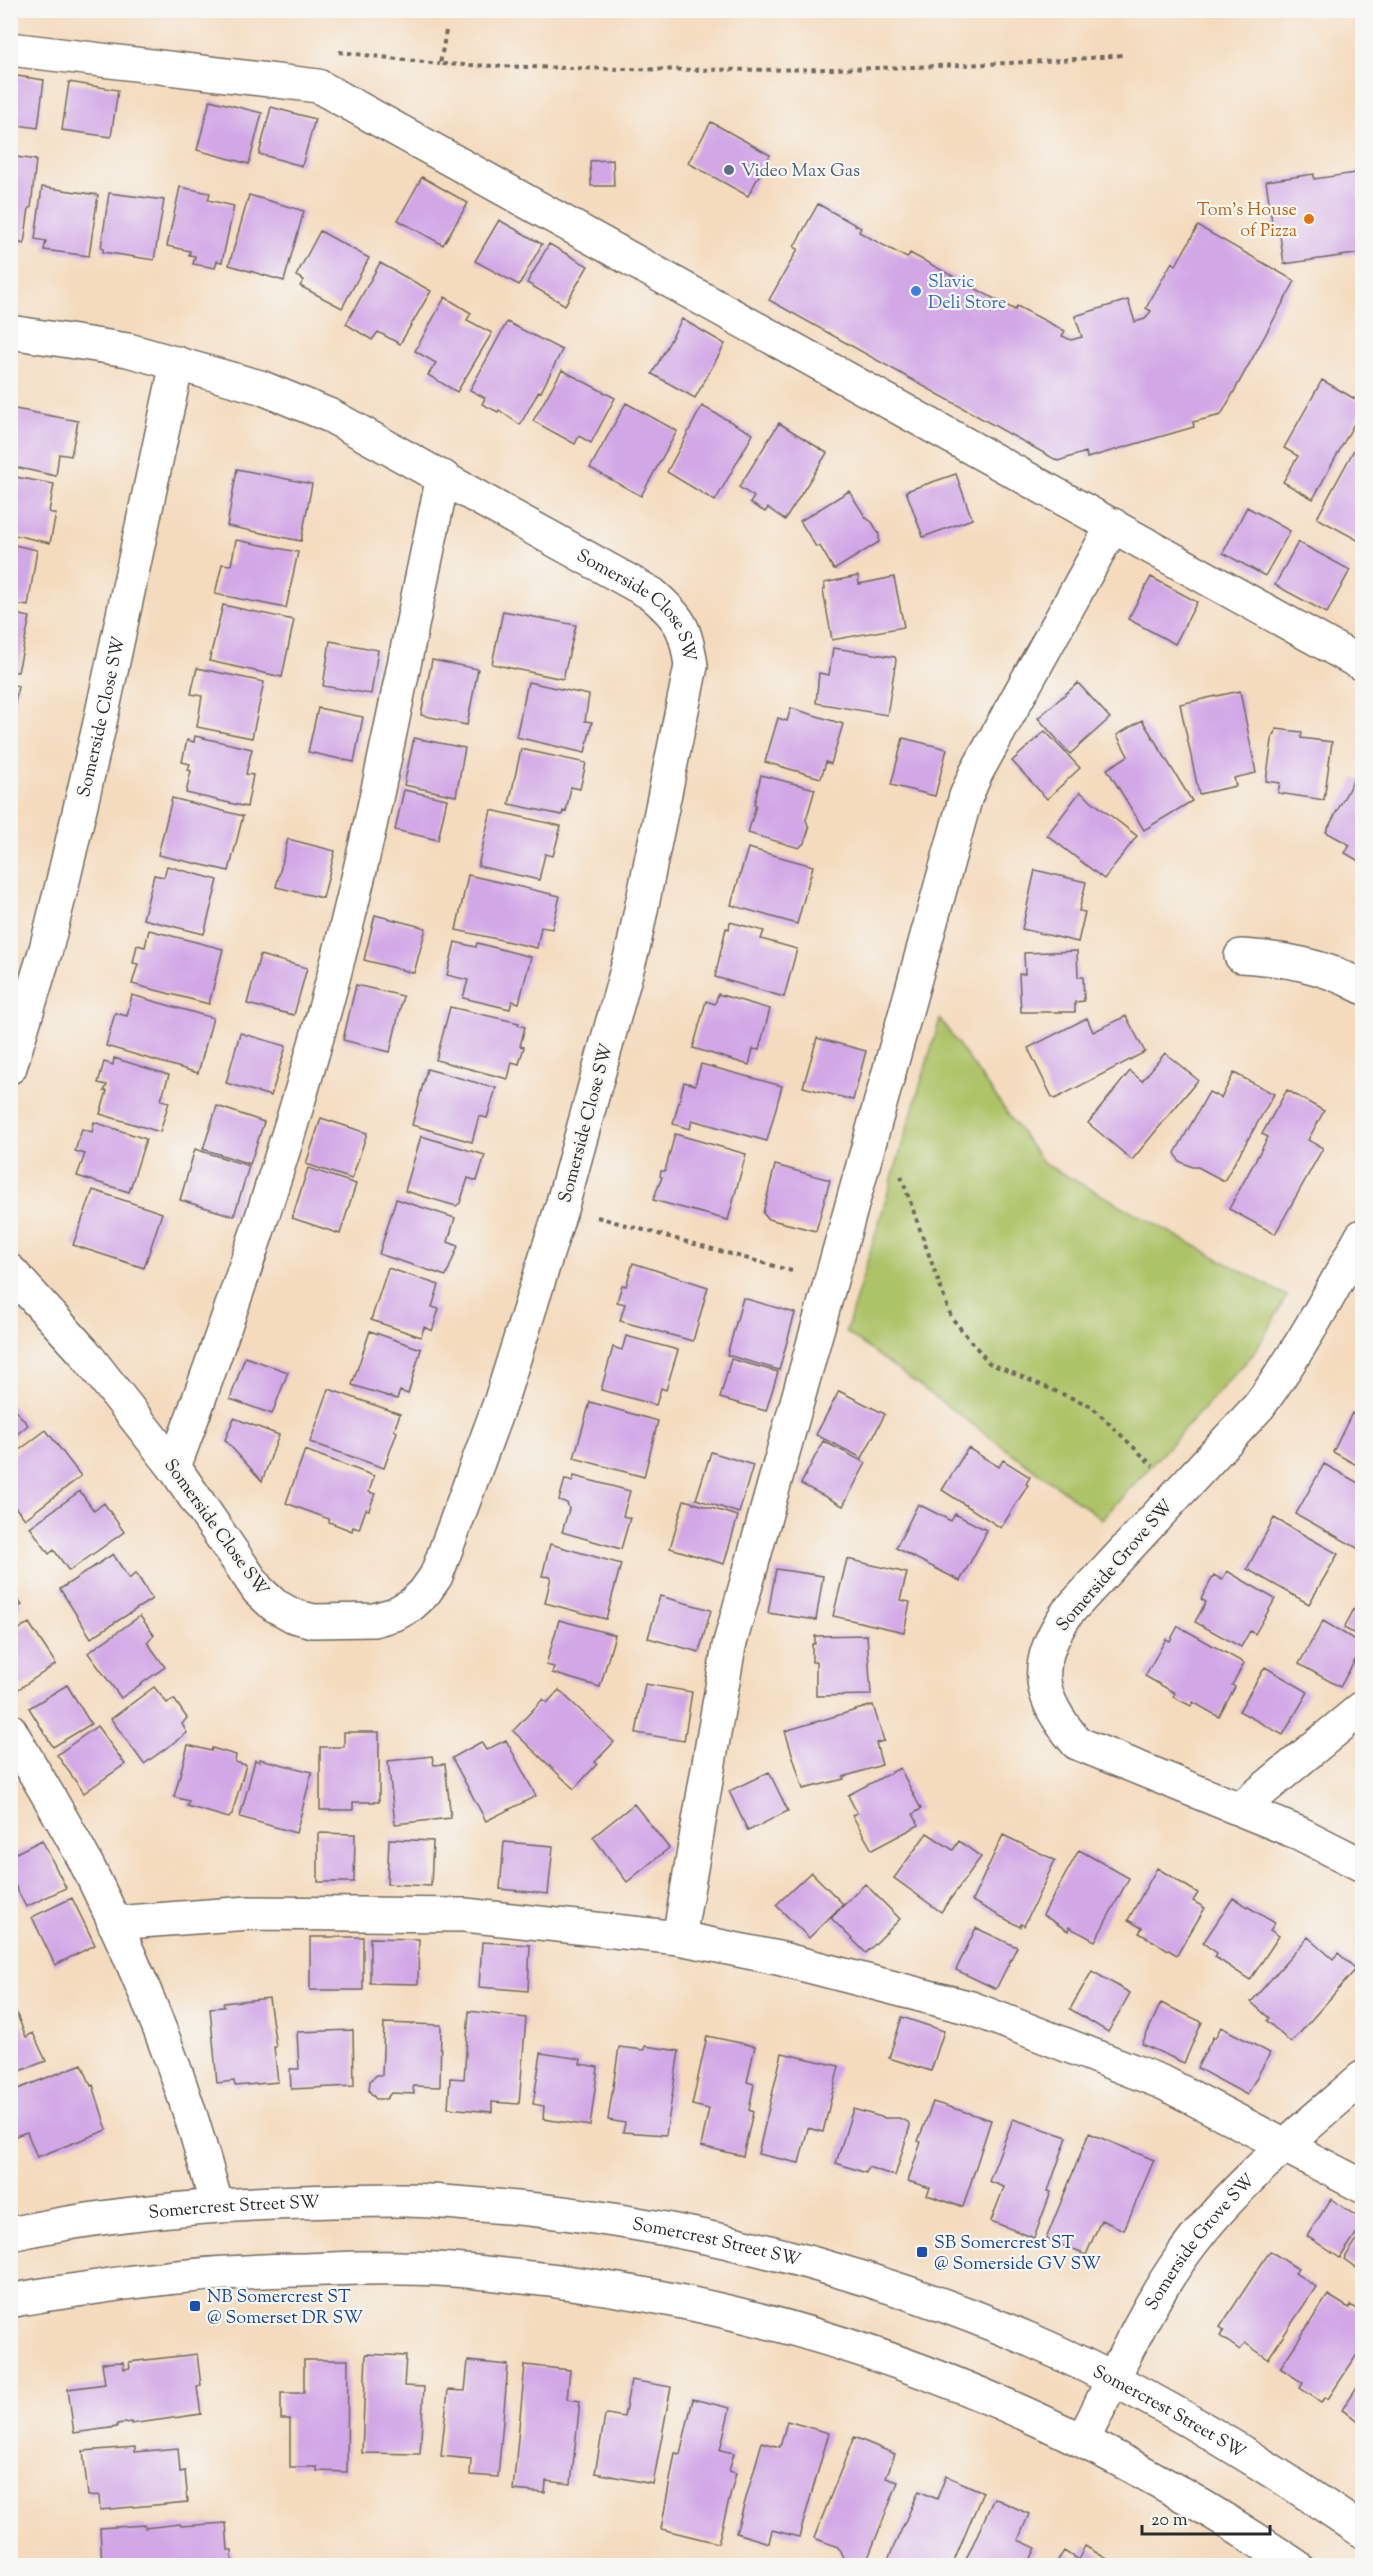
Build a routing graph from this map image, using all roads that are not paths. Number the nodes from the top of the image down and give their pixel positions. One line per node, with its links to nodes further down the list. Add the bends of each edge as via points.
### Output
1 (10, 49): 5 (street, via 318,86)
2 (10, 332): 3 (street, Somerside Close SW, via 118,348)
3 (177, 363): 4 (street, Somerside Close SW, via 260,387 331,416); 9 (street, Somerside Close SW, via 69,859)
4 (442, 477): 12 (street, via 344,936 250,1255); 12 (street, Somerside Close SW, via 652,594 685,631 691,666 634,944 562,1206 501,1400 436,1576 424,1593 395,1614 374,1620 313,1621 284,1611 258,1590)
5 (1113, 525): 6 (street); 18 (street, via 966,796 729,1646)
6 (1362, 664)
7 (1241, 956): 8 (street, via 1294,961 1346,977)
8 (1362, 987)
9 (10, 1067)
10 (1362, 1236): 15 (street, Somerside Grove SW, via 1285,1372 1259,1406 1067,1613 1053,1634 1045,1660 1043,1683 1049,1705 1077,1743)
11 (10, 1271): 12 (street, Somerside Close SW, via 82,1352)
12 (174, 1467)
13 (1362, 1708): 15 (street)
14 (10, 1730): 17 (street, via 88,1867)
15 (1240, 1809): 16 (street, Somerside Grove SW)
16 (1362, 1865)
17 (114, 1923): 18 (street, via 249,1913 465,1915); 22 (street, via 168,2052 202,2148)
18 (679, 1938): 20 (street, via 778,1958 971,2008 1164,2083)
19 (1362, 2078): 20 (street, Somerside Grove SW)
20 (1286, 2145): 21 (street); 25 (street, Somerside Grove SW, via 1230,2198 1178,2262)
21 (1362, 2186)
22 (216, 2204): 23 (street, Somercrest Street SW, via 69,2222); 25 (street, Somercrest Street SW, via 405,2200 535,2209 650,2226 792,2258 922,2298 1027,2339)
23 (10, 2234)
24 (10, 2301): 26 (street, via 110,2284 255,2271 403,2268 486,2272 677,2300 834,2339 1000,2400)
25 (1114, 2379): 26 (street, Somerside Grove SW); 27 (street, Somercrest Street SW, via 1225,2441)
26 (1083, 2440): 28 (street, via 1187,2495)
27 (1362, 2531)
28 (1296, 2565)

